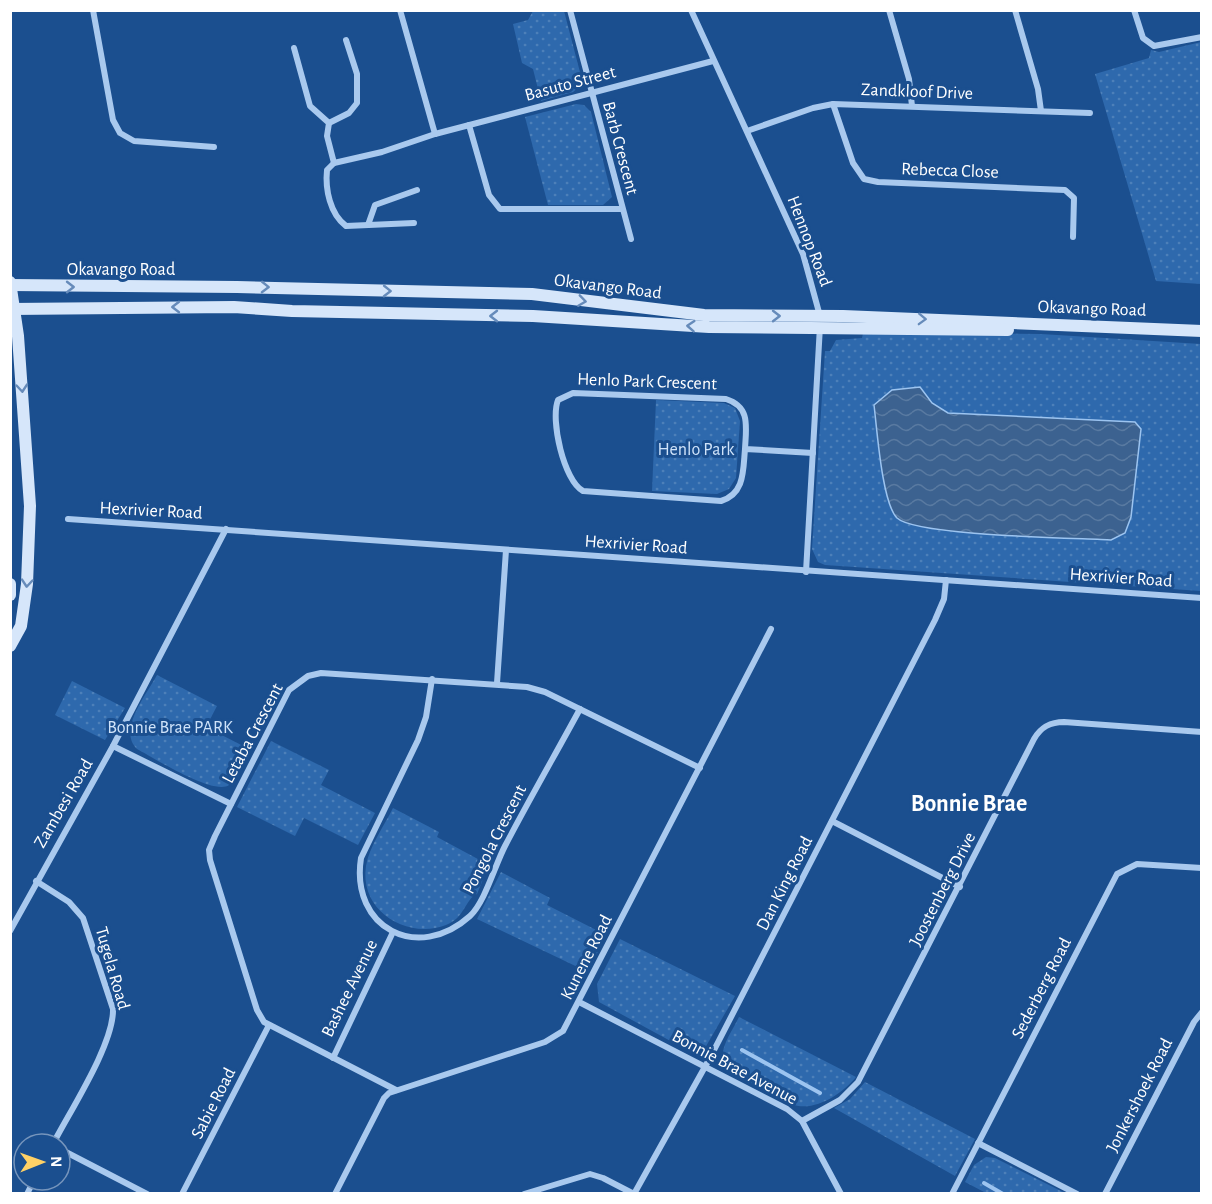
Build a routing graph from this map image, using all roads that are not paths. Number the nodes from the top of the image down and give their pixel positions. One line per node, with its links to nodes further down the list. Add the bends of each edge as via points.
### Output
1 (93, 10): 21 (street, via 113,120 120,133 134,141)
2 (400, 10): 20 (street)
3 (570, 10): 12 (street, Barb Crescent)
4 (692, 10): 11 (street, Hennop Road)
5 (889, 10): 14 (street, via 909,79)
6 (1015, 10): 15 (street, via 1037,83)
7 (1134, 10): 8 (street, via 1143,39 1154,46)
8 (1202, 37)
9 (346, 40): 17 (street, via 357,74 357,103 349,113)
10 (294, 48): 17 (street, via 310,106)
11 (713, 61): 12 (street, Basuto Street); 19 (street, Hennop Road)
12 (591, 94): 18 (street, Basuto Street); 24 (street, Barb Crescent)
13 (833, 104): 14 (street, Zandkloof Drive); 19 (street, Zandkloof Drive); 27 (street, Rebecca Close, via 853,163 864,179 1065,190 1074,198)
14 (912, 106): 15 (street, Zandkloof Drive)
15 (1041, 111): 16 (street, Zandkloof Drive)
16 (1090, 113)
17 (329, 123): 22 (street, via 327,136)
18 (469, 125): 20 (street, Basuto Street); 24 (street, Barb Crescent, via 489,195 500,209)
19 (747, 131): 31 (street, Hennop Road, via 802,254)
20 (435, 134): 22 (street, Basuto Street)
21 (214, 147)
22 (334, 163): 26 (street, via 326,178 337,218 346,226)
23 (417, 190): 26 (street, via 375,205)
24 (622, 209): 28 (street, Barb Crescent)
25 (414, 223): 26 (street)
26 (368, 225)
27 (1073, 237)
28 (631, 239)
29 (11, 284): 30 (main road); 31 (main road, Okavango Road, one-way to 31, via 532,294 704,315)
30 (12, 309): 31 (main road, Okavango Road, one-way to 30, via 710,327 533,316 234,307); 45 (main road, one-way to 45, via 30,506 27,584 21,626)
31 (820, 322): 32 (main road, Okavango Road, one-way to 32); 33 (main road, Okavango Road); 35 (street, Hennop Road)
32 (1202, 331)
33 (1202, 338)
34 (745, 449): 34 (street, Henlo Park Crescent, via 745,412 726,399 573,393 558,400 554,407 570,478 583,491 721,501 738,489); 35 (street)
35 (813, 453): 39 (street, Hennop Road)
36 (68, 519): 37 (street, Hexrivier Road)
37 (226, 529): 38 (street, Hexrivier Road); 50 (street, Zambesi Road)
38 (506, 550): 39 (street, Hexrivier Road); 47 (street)
39 (806, 572): 40 (street, Hexrivier Road)
40 (946, 580): 43 (street, Hexrivier Road); 53 (street, Dan King Road, via 935,620)
41 (10, 584): 42 (main road)
42 (10, 595)
43 (1202, 598)
44 (771, 629): 51 (street, Kunene Road)
45 (10, 646)
46 (432, 679): 47 (street, Letaba Crescent); 52 (street, Letaba Crescent, via 321,673 302,679 289,690); 58 (street, via 418,740 361,858 359,871 367,904 377,920)
47 (497, 683): 48 (street, Letaba Crescent, via 545,692)
48 (580, 709): 51 (street, Letaba Crescent); 58 (street, Pongola Crescent, via 504,848 473,914 437,936 417,939)
49 (1202, 732): 56 (street, Joostenberg Drive, via 1059,722 1043,728)
50 (113, 746): 52 (street); 55 (street, Zambesi Road)
51 (700, 768): 59 (street, Kunene Road)
52 (231, 804): 61 (street, Letaba Crescent, via 210,846 210,860 256,1010)
53 (832, 821): 56 (street); 63 (street, Dan King Road)
54 (1202, 868): 67 (street, Sederberg Road, via 1137,864 1117,874)
55 (36, 881): 57 (street, Zambesi Road); 66 (street, Tugela Road, via 69,902 83,918 113,1009 104,1046)
56 (960, 887): 65 (street, Joostenberg Drive, via 858,1082 840,1100)
57 (10, 931)
58 (393, 932): 62 (street, Bashee Avenue)
59 (579, 1002): 63 (street, Bonnie Brae Avenue); 64 (street, Kunene Road, via 567,1026 552,1040)
60 (1202, 1012): 77 (street, Jonkershoek Road)
61 (269, 1025): 62 (street, Letaba Crescent); 70 (street, Sabie Road)
62 (333, 1058): 64 (street, Letaba Crescent)
63 (706, 1067): 65 (street, Bonnie Brae Avenue); 73 (street, Dan King Road)
64 (396, 1090): 71 (street, via 384,1098)
65 (802, 1120): 74 (street, Bonnie Brae Avenue)
66 (59, 1132)
67 (978, 1143): 75 (street, Sederberg Road); 76 (street)
68 (72, 1155): 69 (street)
69 (147, 1194)
70 (182, 1194)
71 (335, 1194)
72 (524, 1194): 73 (street, via 590,1174)
73 (634, 1194)
74 (841, 1194)
75 (952, 1194)
76 (1077, 1194)
77 (1106, 1194)

